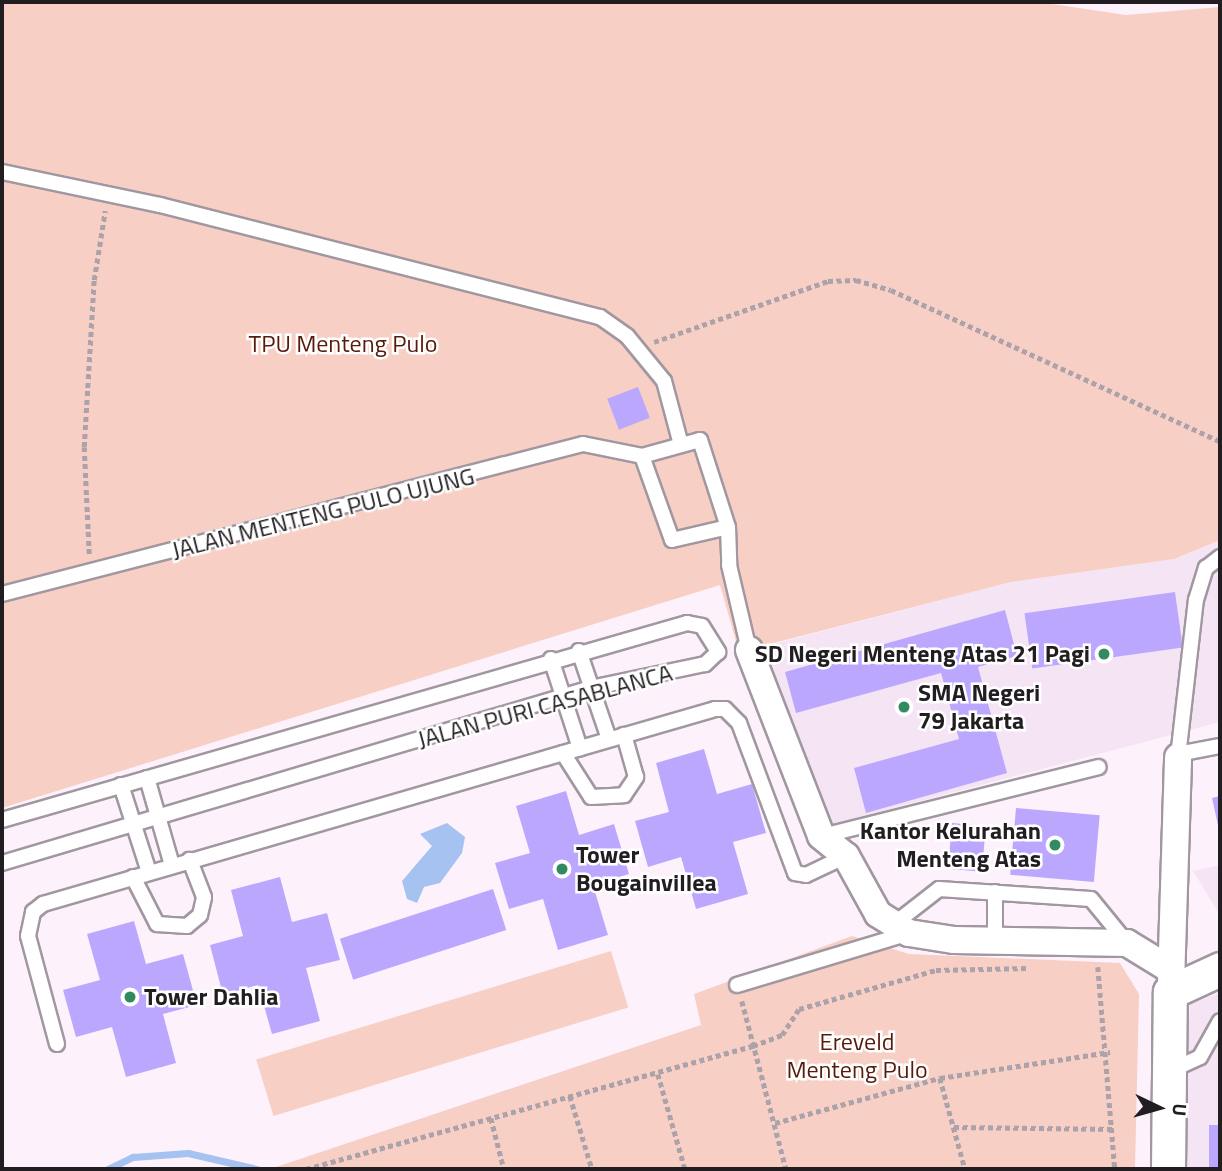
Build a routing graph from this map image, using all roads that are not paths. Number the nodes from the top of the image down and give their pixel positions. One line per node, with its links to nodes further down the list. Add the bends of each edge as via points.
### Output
1 (2, 172): 2 (lane, via 108,193 600,317 636,347 664,381)
2 (681, 445): 3 (lane, JALAN MENTENG PULO UJUNG); 4 (lane, via 699,440)
3 (642, 456): 4 (lane, via 672,540); 6 (lane, JALAN MENTENG PULO UJUNG, via 583,444)
4 (728, 527): 7 (lane, via 729,565)
5 (1220, 557): 17 (lane, via 1206,568 1196,600)
6 (2, 594)
7 (749, 650): 24 (street)
8 (579, 651): 9 (lane, JALAN PURI CASABLANCA); 10 (lane); 10 (lane, JALAN PURI CASABLANCA, via 687,624 702,626 718,652 705,664)
9 (551, 659): 11 (lane); 19 (lane, JALAN PURI CASABLANCA)
10 (591, 688): 11 (lane, JALAN PURI CASABLANCA); 13 (lane)
11 (562, 697): 15 (lane); 21 (lane, JALAN PURI CASABLANCA)
12 (624, 735): 13 (lane); 16 (lane, via 636,777 624,795 591,797); 25 (lane, via 725,709 739,723 795,873 806,875)
13 (608, 739): 15 (lane)
14 (1220, 746): 17 (lane)
15 (580, 748): 16 (lane)
16 (562, 753): 26 (lane)
17 (1177, 765): 36 (street)
18 (1099, 767): 24 (lane)
19 (147, 778): 20 (lane, JALAN PURI CASABLANCA); 21 (lane)
20 (121, 785): 22 (lane, JALAN PURI CASABLANCA); 23 (lane)
21 (160, 818): 23 (lane, JALAN PURI CASABLANCA); 28 (lane)
22 (2, 820)
23 (135, 827): 27 (lane, JALAN PURI CASABLANCA); 29 (lane)
24 (821, 836): 25 (street)
25 (846, 856): 32 (street, via 878,915)
26 (190, 860): 28 (lane); 30 (lane, via 204,897 200,915 187,926 157,924)
27 (2, 863)
28 (172, 865): 29 (lane)
29 (149, 872): 30 (lane)
30 (133, 877): 39 (lane, via 33,912 28,936)
31 (995, 892): 32 (lane, via 939,889); 33 (lane); 34 (lane, via 1091,899)
32 (901, 928): 33 (street); 37 (lane)
33 (995, 941): 34 (street)
34 (1127, 943): 36 (street)
35 (1220, 969): 36 (street)
36 (1171, 981): 40 (street)
37 (737, 985)
38 (1220, 1021): 40 (lane, via 1200,1057)
39 (57, 1044)
40 (1170, 1071): 41 (street)
41 (1168, 1169)

